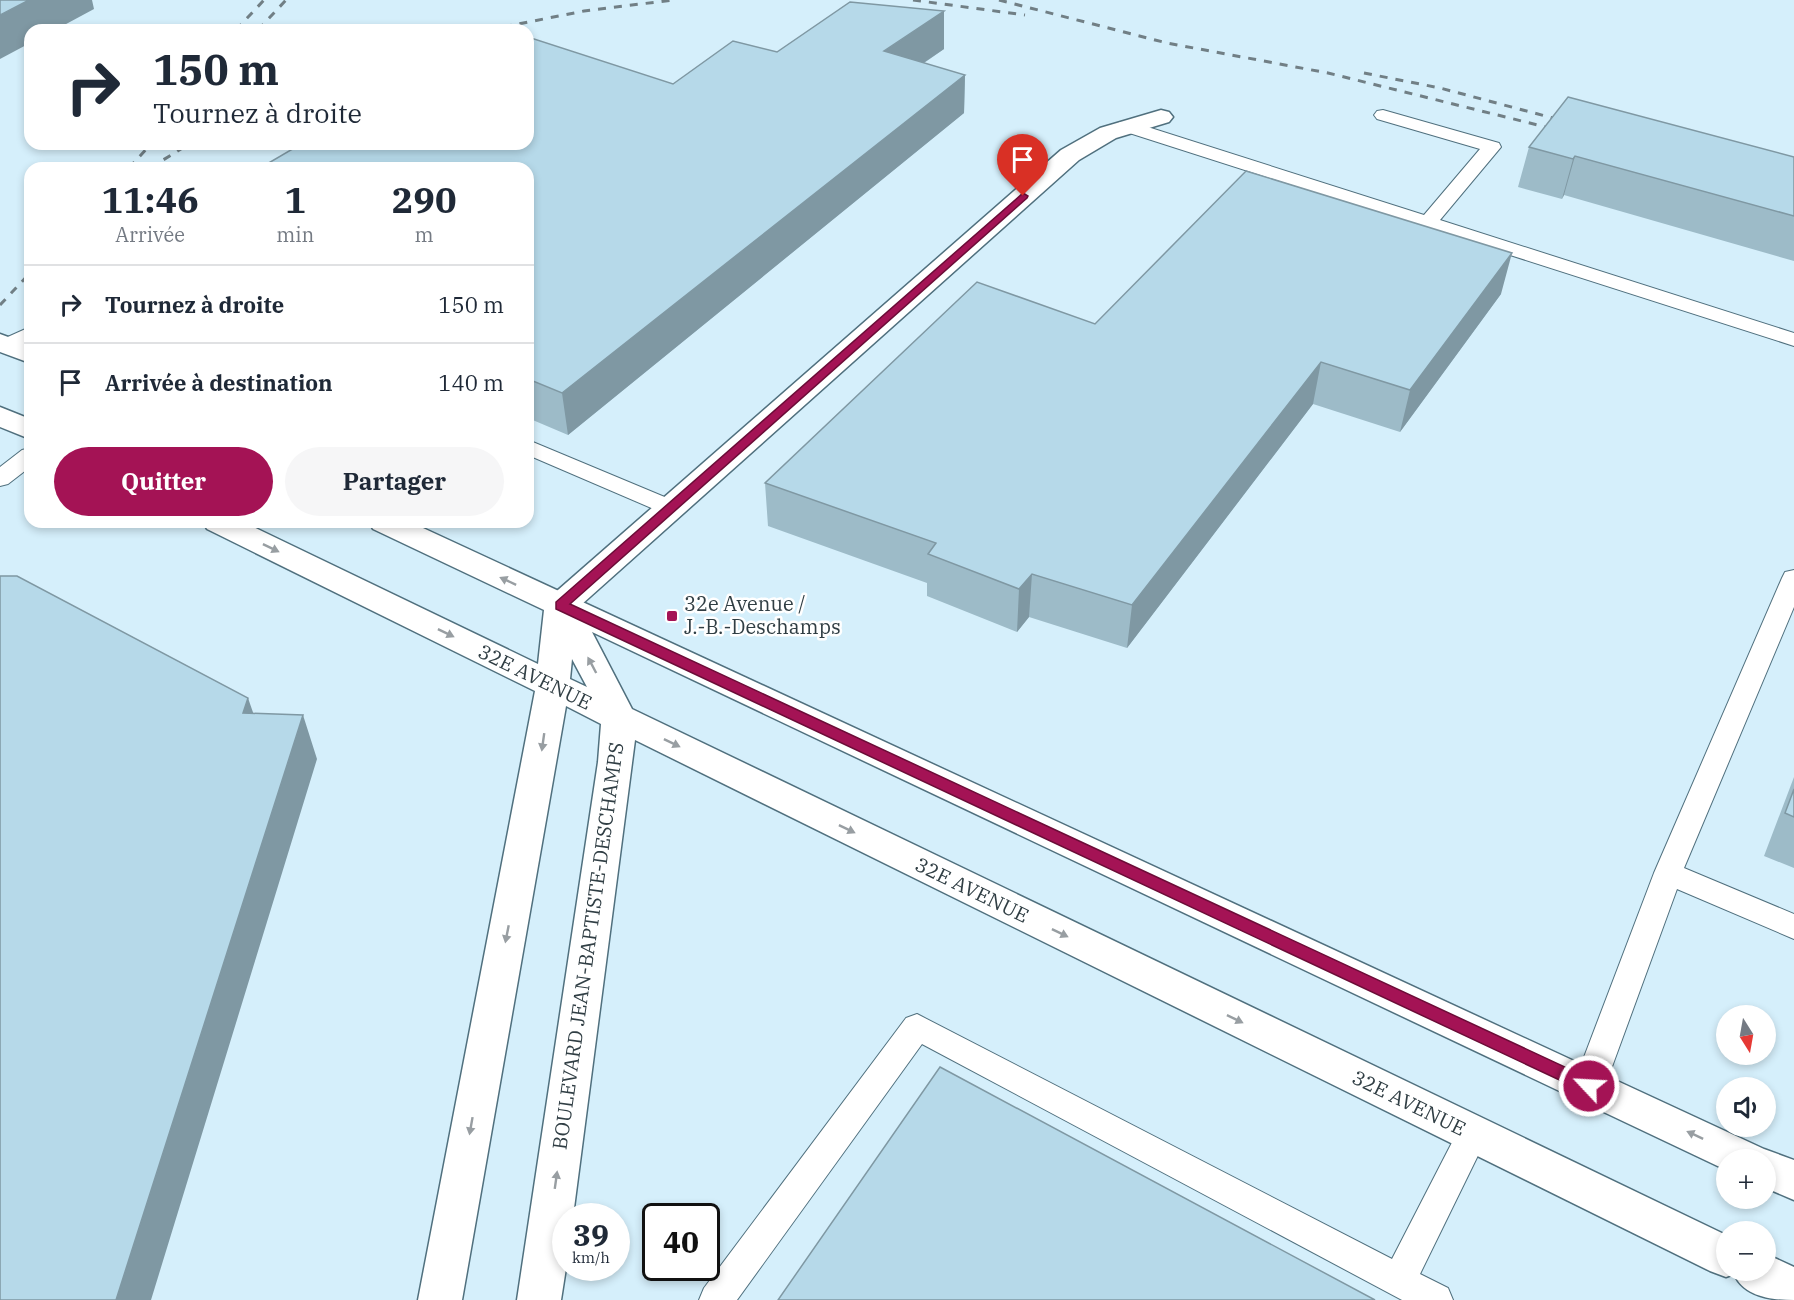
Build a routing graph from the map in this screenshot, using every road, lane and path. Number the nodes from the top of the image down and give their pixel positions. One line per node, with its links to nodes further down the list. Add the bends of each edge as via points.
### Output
1 (1383, 115): 4 (lane, via 1492,147)
2 (1161, 117): 3 (street)
3 (1126, 126): 4 (lane); 11 (street, via 1070,155)
4 (1428, 222): 5 (lane)
5 (1794, 340)
6 (0, 416): 7 (street)
7 (24, 427)
8 (534, 450): 11 (lane)
9 (24, 460): 10 (lane)
10 (0, 478)
11 (671, 508): 15 (street)
12 (230, 528): 16 (street, 32E AVENUE, one-way to 16)
13 (397, 528): 15 (street, one-way to 13)
14 (1794, 580): 18 (lane)
15 (561, 605): 16 (street); 17 (street, BOULEVARD JEAN-BAPTISTE-DESCHAMPS, one-way to 15); 20 (street)
16 (553, 685): 17 (street, 32E AVENUE); 29 (street, one-way to 29)
17 (619, 717): 21 (street, 32E AVENUE, one-way to 21); 30 (street, BOULEVARD JEAN-BAPTISTE-DESCHAMPS, one-way to 17, via 613,785)
18 (1668, 873): 19 (lane); 20 (lane)
19 (1794, 927)
20 (1589, 1086): 22 (street, one-way to 20)
21 (1472, 1135): 25 (street, 32E AVENUE); 26 (lane)
22 (1724, 1149)
23 (1776, 1172): 24 (street)
24 (1794, 1181)
25 (1716, 1252)
26 (1399, 1280): 31 (lane, via 917,1027); 32 (lane)
27 (1776, 1281): 28 (street)
28 (1794, 1290)
29 (440, 1300)
30 (539, 1300)
31 (716, 1300)
32 (1436, 1300)

